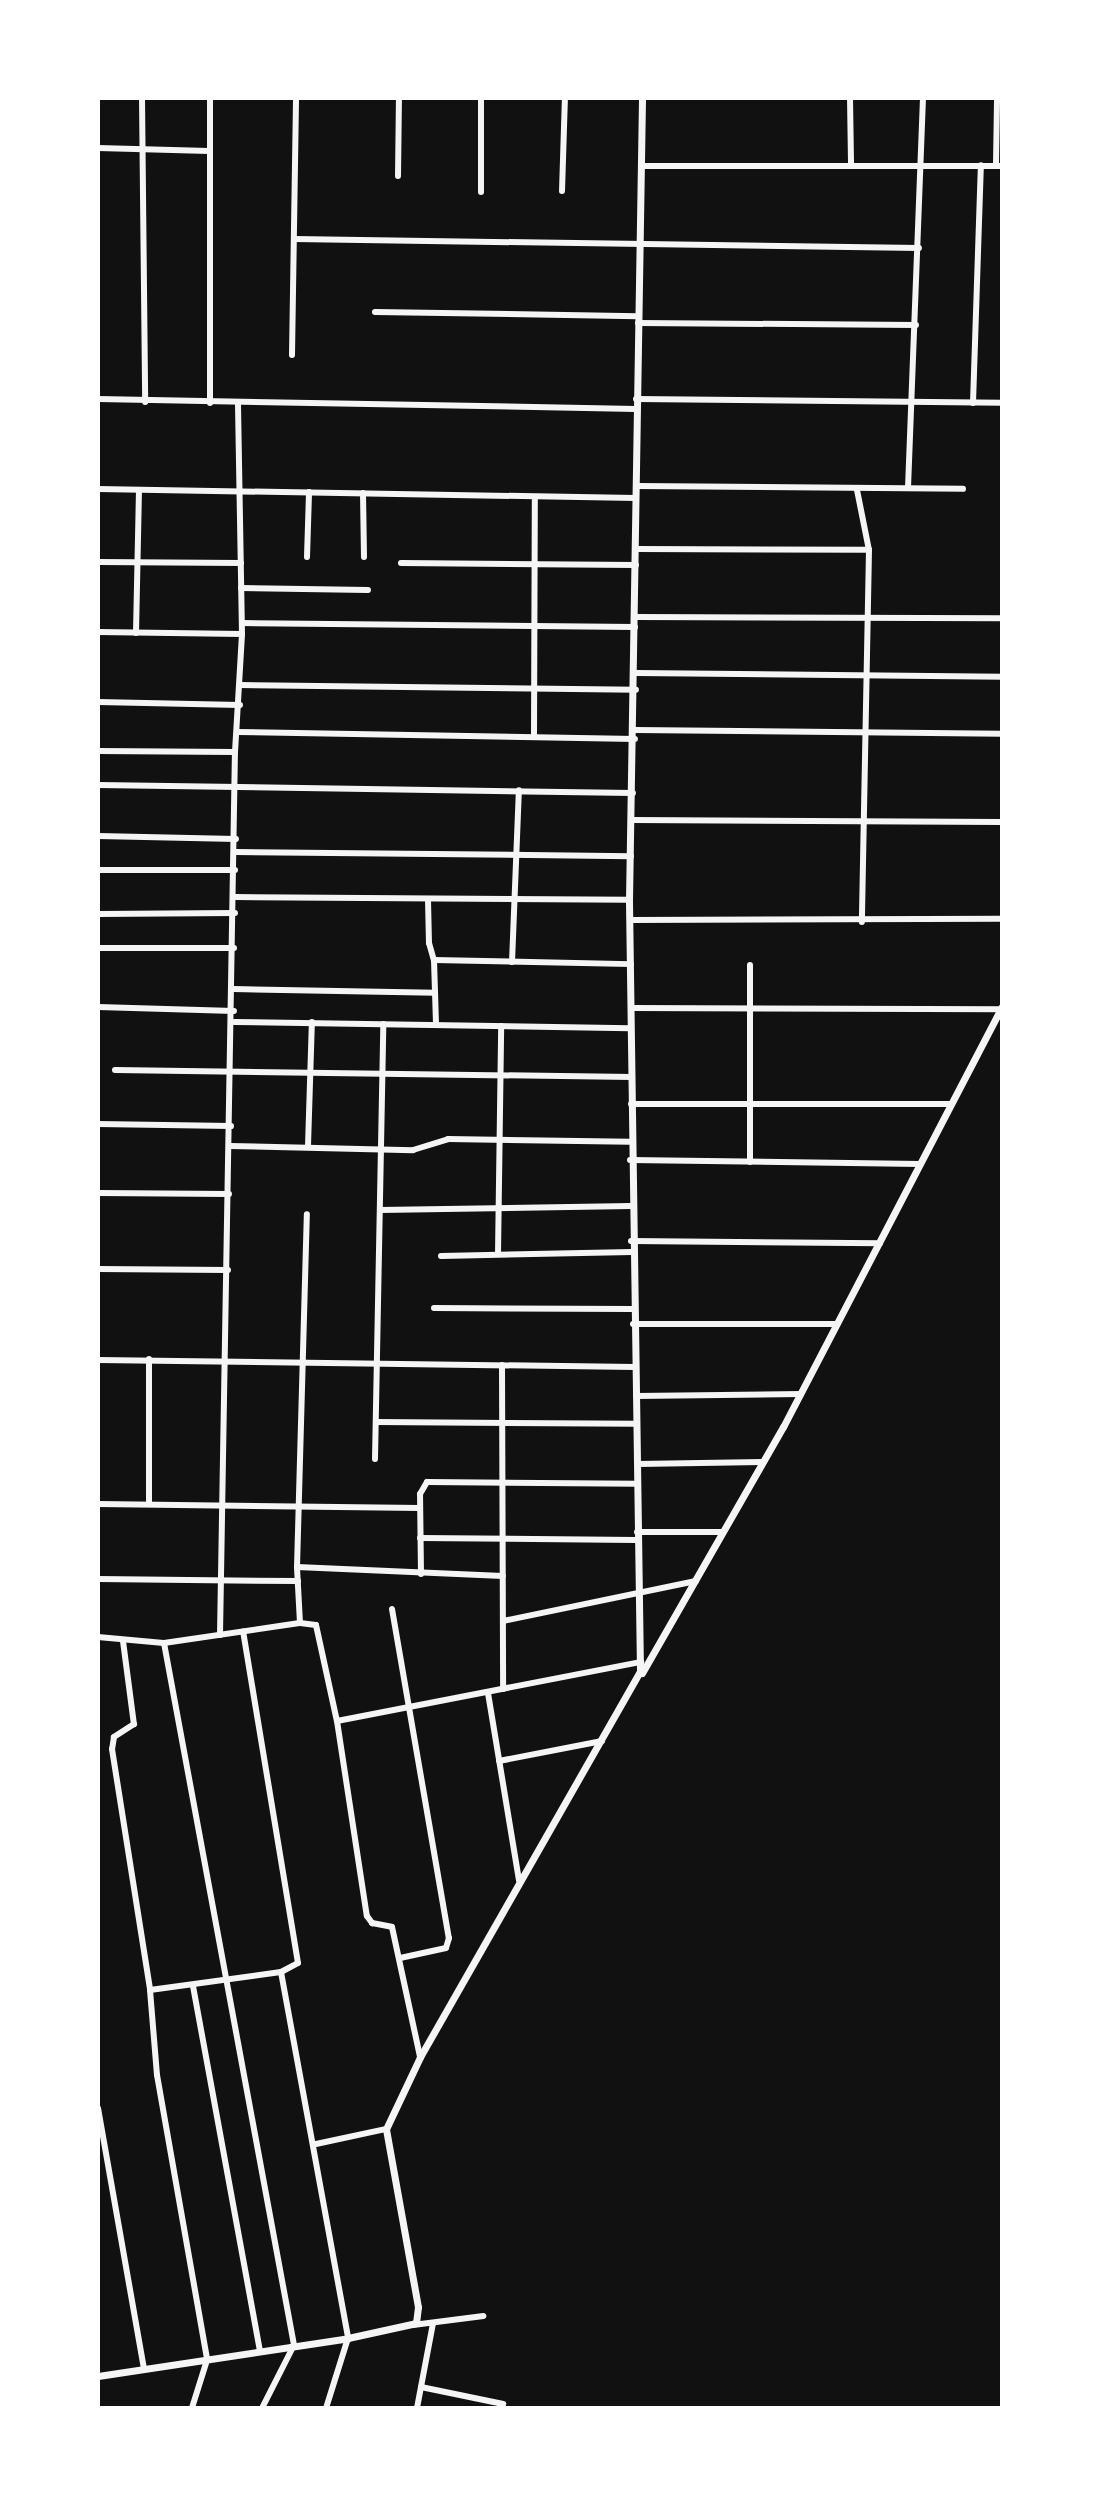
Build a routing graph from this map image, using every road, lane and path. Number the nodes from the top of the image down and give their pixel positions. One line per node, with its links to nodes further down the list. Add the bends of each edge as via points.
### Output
1 (142, 98): 12 (street)
2 (210, 98): 13 (street)
3 (296, 98): 22 (street)
4 (399, 98): 19 (street)
5 (481, 98): 21 (street)
6 (565, 98): 20 (street)
7 (642, 98): 17 (street)
8 (850, 98): 15 (street)
9 (923, 98): 14 (street)
10 (997, 98): 18 (street)
11 (98, 148): 12 (street)
12 (141, 149): 13 (street); 31 (street)
13 (209, 151): 33 (street)
14 (923, 164): 15 (street); 16 (street); 24 (street)
15 (851, 165): 17 (street)
16 (981, 165): 18 (street); 35 (street)
17 (641, 166): 23 (street)
18 (999, 166)
19 (398, 176)
20 (562, 191)
21 (481, 192)
22 (294, 239): 23 (street); 28 (street)
23 (640, 243): 24 (street); 26 (street)
24 (919, 248): 27 (street)
25 (375, 312): 26 (street)
26 (638, 319): 27 (street); 30 (street)
27 (916, 325): 32 (street)
28 (292, 355)
29 (98, 399): 31 (street)
30 (636, 399): 32 (street); 37 (street)
31 (145, 402): 33 (street)
32 (911, 402): 35 (street); 39 (street)
33 (210, 403): 34 (street)
34 (238, 403): 37 (street); 44 (street)
35 (973, 403): 36 (street)
36 (1002, 403)
37 (636, 409): 38 (street)
38 (636, 486): 43 (street); 48 (street)
39 (908, 488): 41 (street); 43 (street)
40 (98, 489): 42 (street)
41 (963, 489)
42 (139, 490): 44 (street); 54 (street)
43 (857, 490): 50 (street)
44 (239, 491): 45 (street); 55 (street)
45 (309, 492): 46 (street); 51 (street)
46 (363, 493): 47 (street); 52 (street)
47 (535, 497): 48 (street); 57 (street)
48 (636, 498): 49 (street)
49 (636, 549): 50 (street); 58 (street)
50 (869, 550): 63 (street)
51 (307, 557)
52 (364, 557)
53 (98, 562): 54 (street)
54 (138, 562): 55 (street); 68 (street)
55 (241, 563): 59 (street)
56 (401, 563): 57 (street)
57 (534, 564): 58 (street); 65 (street)
58 (636, 565): 61 (street)
59 (241, 588): 60 (street); 64 (street)
60 (368, 590)
61 (636, 617): 63 (street); 66 (street)
62 (1002, 618): 63 (street)
63 (868, 619): 71 (street)
64 (242, 623): 65 (street); 69 (street)
65 (534, 625): 66 (street); 74 (street)
66 (637, 627): 70 (street)
67 (98, 632): 68 (street)
68 (136, 633): 69 (street)
69 (242, 634): 73 (street)
70 (636, 673): 71 (street); 75 (street)
71 (867, 676): 72 (street); 79 (street)
72 (1002, 677)
73 (240, 685): 74 (street); 77 (street)
74 (534, 688): 75 (street); 82 (street)
75 (636, 690): 81 (street)
76 (98, 702): 77 (street)
77 (240, 705): 78 (street)
78 (237, 732): 82 (street); 84 (street)
79 (866, 733): 80 (street); 81 (street); 90 (street)
80 (1002, 734)
81 (635, 735): 82 (street); 88 (street)
82 (534, 736)
83 (98, 751): 84 (street)
84 (235, 752): 86 (street)
85 (98, 785): 86 (street)
86 (236, 788): 87 (street); 93 (street)
87 (519, 790): 88 (street); 95 (street)
88 (633, 793): 89 (street)
89 (632, 820): 90 (street); 96 (street)
90 (865, 822): 91 (street); 107 (street)
91 (1002, 822)
92 (98, 836): 93 (street)
93 (236, 839): 94 (street)
94 (236, 852): 95 (street); 98 (street)
95 (516, 853): 96 (street); 100 (street)
96 (631, 856): 102 (street)
97 (98, 870): 98 (street)
98 (235, 870): 99 (street)
99 (235, 897): 101 (street); 103 (street)
100 (514, 899): 101 (street); 102 (street); 111 (street)
101 (428, 900): 110 (street)
102 (629, 900): 106 (street)
103 (235, 913): 104 (street); 109 (street)
104 (98, 914)
105 (1002, 919): 107 (street)
106 (630, 920): 107 (street); 112 (street)
107 (862, 922)
108 (98, 948): 109 (street)
109 (234, 948): 114 (street)
110 (434, 960): 111 (street); 115 (street)
111 (512, 962): 112 (street)
112 (631, 964): 117 (street)
113 (750, 965): 119 (street)
114 (234, 989): 115 (street); 120 (street)
115 (435, 993): 124 (street)
116 (98, 1007): 120 (street)
117 (632, 1008): 119 (street); 126 (street)
118 (1001, 1008): 119 (street); 134 (street)
119 (750, 1009): 135 (street)
120 (234, 1011): 121 (street)
121 (234, 1022): 122 (street); 128 (street)
122 (312, 1022): 123 (street); 131 (street)
123 (383, 1024): 124 (street); 129 (street)
124 (436, 1025): 125 (street)
125 (501, 1026): 126 (street); 130 (street)
126 (630, 1028): 132 (street)
127 (115, 1070): 128 (street)
128 (231, 1073): 131 (street); 137 (street)
129 (382, 1075): 130 (street); 131 (street); 142 (street)
130 (498, 1075): 132 (street); 138 (street)
131 (310, 1076): 141 (street)
132 (632, 1077): 133 (street)
133 (631, 1104): 135 (street); 139 (street)
134 (951, 1104): 135 (street); 145 (street)
135 (750, 1105): 144 (street)
136 (98, 1124): 137 (street)
137 (231, 1126): 140 (street)
138 (498, 1140): 139 (street); 142 (street, via 448,1139 420,1149); 149 (street)
139 (630, 1142): 143 (street)
140 (230, 1146): 141 (street); 147 (street)
141 (308, 1146): 142 (street)
142 (383, 1148): 150 (street)
143 (630, 1160): 144 (street); 148 (street)
144 (750, 1162): 145 (street)
145 (920, 1164): 153 (street)
146 (98, 1193): 147 (street)
147 (229, 1194): 158 (street)
148 (631, 1206): 149 (street); 152 (street)
149 (498, 1209): 150 (street); 155 (street)
150 (380, 1210): 167 (street)
151 (307, 1214): 166 (street)
152 (631, 1241): 153 (street); 154 (street)
153 (881, 1243): 162 (street)
154 (632, 1252): 155 (street); 160 (street)
155 (498, 1254): 156 (street)
156 (441, 1256)
157 (98, 1269): 158 (street)
158 (228, 1270): 164 (street)
159 (434, 1308): 160 (street)
160 (633, 1309): 161 (street)
161 (633, 1324): 162 (street); 169 (street)
162 (838, 1324): 170 (street)
163 (149, 1359): 164 (street); 165 (street); 181 (street)
164 (225, 1359): 166 (street); 182 (street)
165 (98, 1360)
166 (304, 1361): 167 (street); 183 (street)
167 (376, 1364): 168 (street); 172 (street)
168 (502, 1365): 169 (street); 173 (street)
169 (635, 1367): 171 (street)
170 (801, 1394): 171 (street); 176 (street)
171 (636, 1396): 174 (street)
172 (376, 1422): 173 (street); 175 (street)
173 (504, 1424): 174 (street); 178 (street)
174 (636, 1424): 177 (street)
175 (375, 1459)
176 (762, 1462): 177 (street); 185 (street)
177 (638, 1464): 179 (street)
178 (504, 1481): 179 (street); 184 (street, via 427,1482); 188 (street)
179 (637, 1484): 186 (street)
180 (98, 1504): 181 (street)
181 (149, 1504): 182 (street)
182 (224, 1504): 183 (street); 193 (street)
183 (298, 1505): 184 (street); 189 (street)
184 (420, 1508): 187 (street)
185 (723, 1532): 186 (street); 195 (street)
186 (636, 1536): 188 (street); 196 (street)
187 (420, 1538): 188 (street); 190 (street)
188 (504, 1541): 191 (street)
189 (297, 1567): 190 (street); 194 (street)
190 (421, 1574): 191 (street)
191 (503, 1576): 198 (street)
192 (98, 1579): 193 (street)
193 (222, 1580): 194 (street); 201 (street)
194 (298, 1581): 199 (street)
195 (696, 1581): 196 (street); 206 (street)
196 (640, 1592): 198 (street); 205 (street)
197 (392, 1609): 209 (street)
198 (503, 1621): 207 (street)
199 (300, 1623): 200 (street); 210 (street, via 314,1622 318,1628)
200 (243, 1632): 201 (street); 215 (street, via 298,1956 295,1969)
201 (220, 1635): 204 (street)
202 (98, 1637): 203 (street)
203 (123, 1641): 204 (street); 218 (street, via 134,1724 114,1737 112,1749)
204 (164, 1643): 216 (street)
205 (641, 1662): 206 (street); 207 (street)
206 (638, 1678): 211 (street)
207 (503, 1689): 208 (street)
208 (488, 1693): 209 (street); 212 (street)
209 (407, 1708): 210 (street); 214 (street, via 449,1941 446,1948)
210 (337, 1721): 214 (street, via 367,1916 372,1923 391,1925)
211 (602, 1741): 212 (street); 213 (street)
212 (499, 1761): 213 (street)
213 (519, 1880): 219 (street)
214 (400, 1958): 219 (street)
215 (281, 1972): 216 (street); 222 (street)
216 (227, 1982): 217 (street); 227 (street)
217 (193, 1986): 218 (street); 228 (street)
218 (150, 1990): 229 (street, via 157,2075)
219 (420, 2057): 221 (street)
220 (98, 2108): 230 (street)
221 (386, 2129): 222 (street); 225 (street, via 418,2307)
222 (316, 2144): 226 (street)
223 (483, 2316): 224 (street)
224 (433, 2323): 225 (street); 232 (street)
225 (413, 2325): 226 (street)
226 (348, 2338): 227 (street); 236 (street)
227 (294, 2345): 228 (street); 235 (street)
228 (260, 2350): 229 (street)
229 (207, 2360): 230 (street); 234 (street)
230 (144, 2368): 231 (street)
231 (98, 2376)
232 (421, 2387): 233 (street); 237 (street)
233 (503, 2404)
234 (192, 2408)
235 (262, 2408)
236 (326, 2408)
237 (417, 2408)

